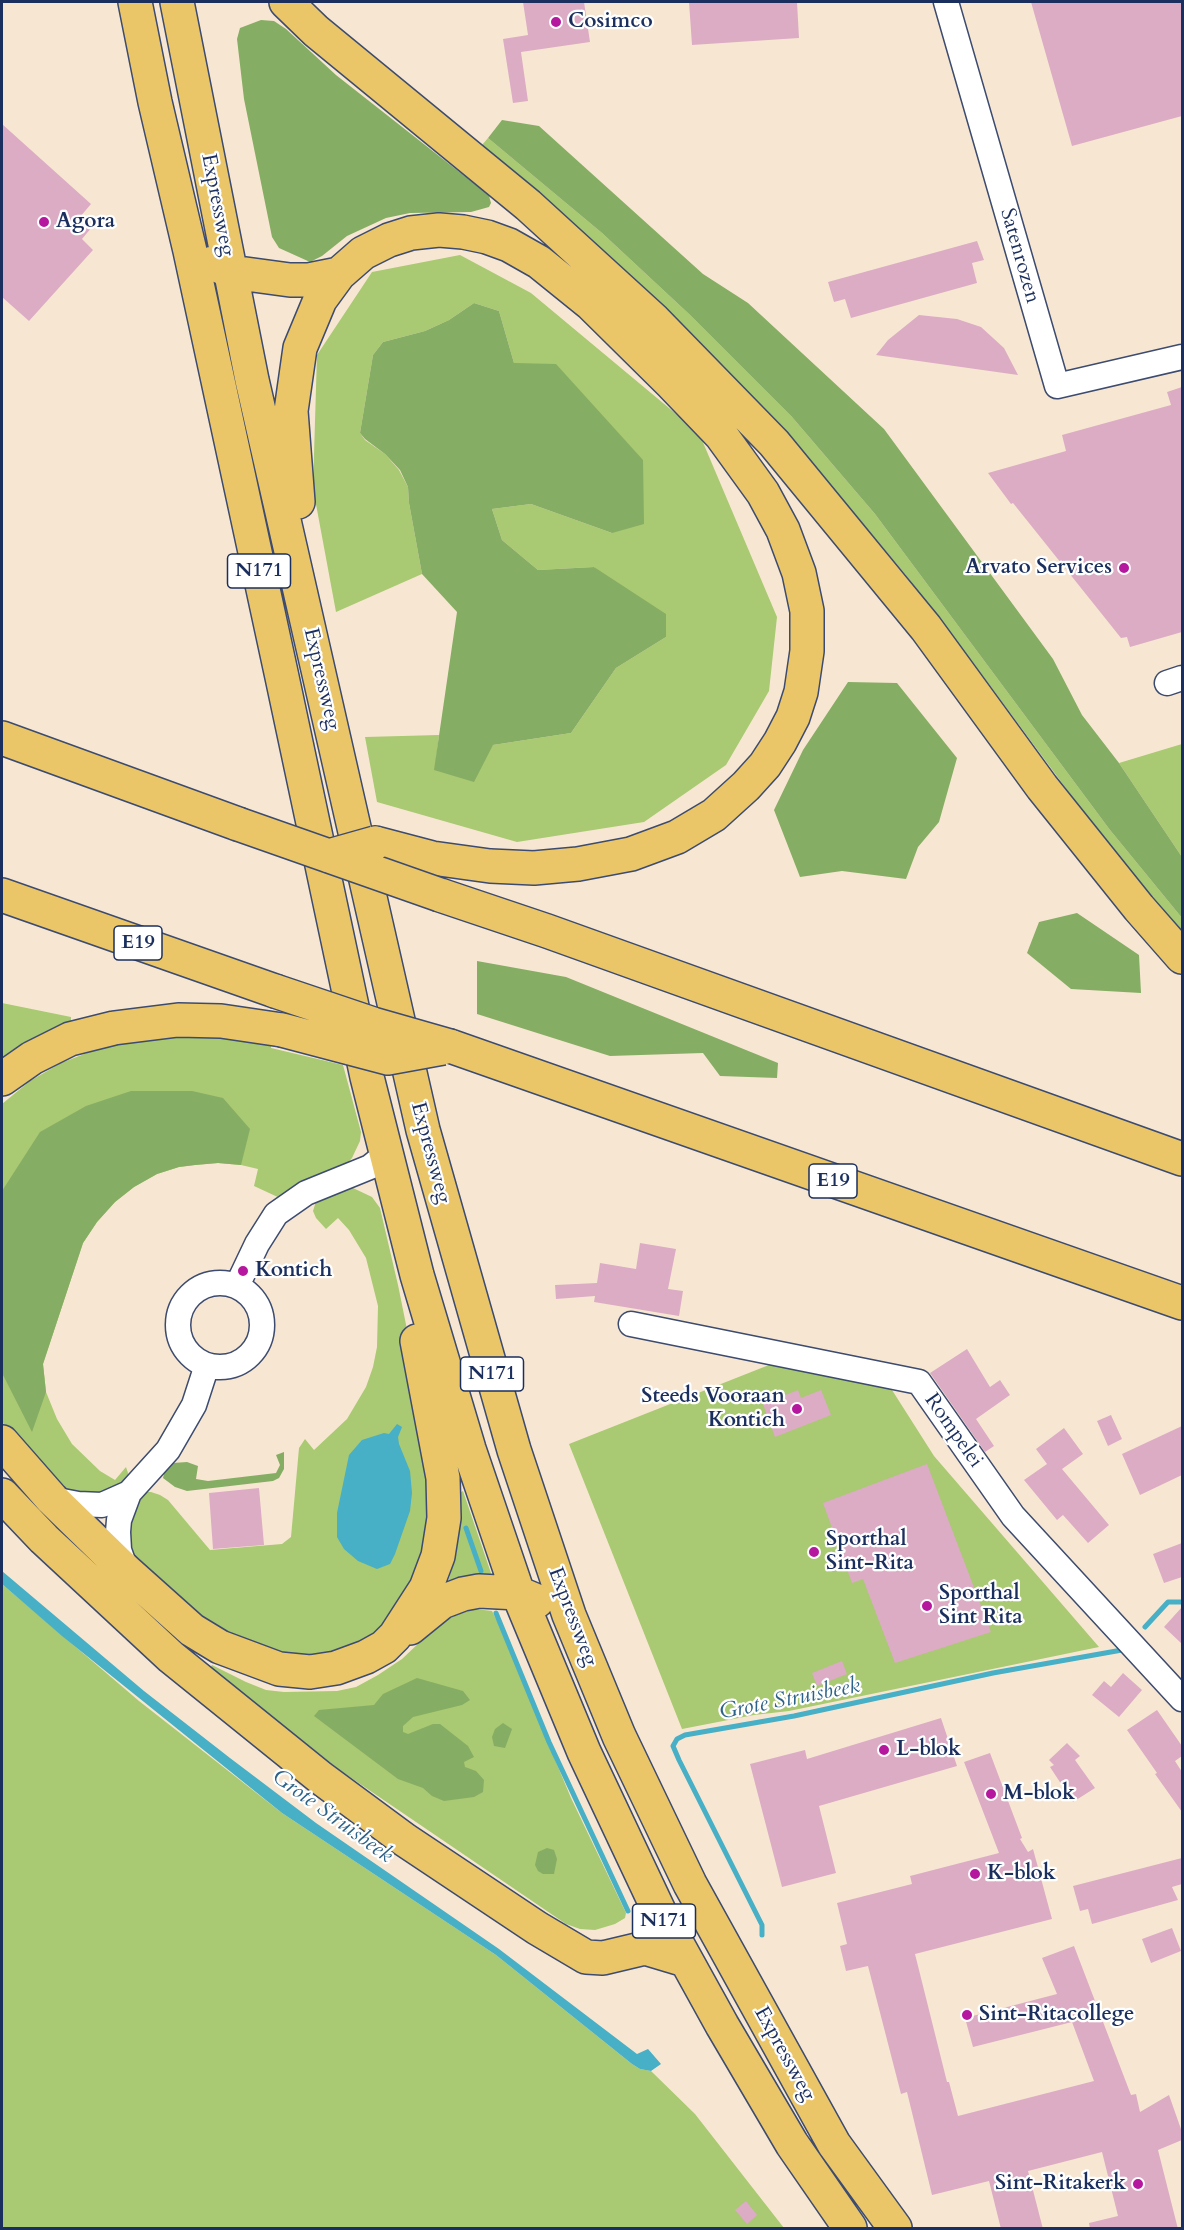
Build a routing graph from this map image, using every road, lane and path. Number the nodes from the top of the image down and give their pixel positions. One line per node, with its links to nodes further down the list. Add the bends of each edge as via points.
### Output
1 (135, 2): 6 (highway, Expressweg / N171)
2 (165, 2): 6 (highway)
3 (177, 2): 8 (highway, Expressweg / N171)
4 (286, 2): 15 (highway, via 528,205 654,320 774,443 926,628 1042,787)
5 (946, 2): 10 (street, Satenrozen, via 1058,386)
6 (142, 39): 7 (highway, Expressweg / N171)
7 (190, 251): 8 (highway); 19 (highway, Expressweg / N171)
8 (231, 272): 9 (highway, via 291,280); 11 (highway, Expressweg / N171)
9 (339, 274): 11 (highway, via 320,300 300,348 291,411); 13 (highway, bridge, via 363,253 389,240 439,230 488,237 539,262 591,304 721,435 763,494 783,530 799,573 807,611 807,651 793,717 765,765 714,815 677,837 631,854 578,864 523,868 432,858 375,843)
10 (1182, 357)
11 (310, 632): 18 (highway, Expressweg / N171)
12 (2, 738): 13 (highway, bridge)
13 (329, 856): 20 (highway, bridge)
14 (2, 895): 16 (highway, E19, bridge, via 275,991)
15 (1182, 957)
16 (450, 1047): 17 (highway, bridge, via 388,1058 282,1030 221,1021 178,1020 114,1028 70,1040 32,1058); 23 (highway, E19)
17 (2, 1079)
18 (423, 1130): 19 (highway); 32 (highway, Expressweg / N171, via 513,1449)
19 (386, 1154): 21 (highway, Expressweg / N171); 22 (street, via 370,1167 306,1193 276,1215)
20 (1182, 1159)
21 (417, 1275): 31 (highway, Expressweg / N171, via 469,1449); 33 (highway, via 411,1308 442,1468 444,1518 430,1578)
22 (237, 1287): 25 (street, via 255,1302 262,1320 260,1340 241,1362 224,1367); 25 (street, via 208,1285 197,1290 180,1311 181,1340 189,1353)
23 (1182, 1303)
24 (631, 1324): 34 (street, Rompelei, via 919,1382 1013,1516)
25 (207, 1365): 27 (street, via 194,1405 168,1450)
26 (2, 1442): 29 (highway)
27 (129, 1493): 29 (street, via 102,1505); 30 (street, via 118,1532)
28 (2, 1495): 37 (highway, via 132,1622 262,1732 405,1840)
29 (52, 1499): 30 (highway)
30 (126, 1571): 33 (highway, via 192,1630 220,1647 279,1670 310,1672 346,1665 366,1658)
31 (518, 1593): 32 (highway); 33 (highway, via 463,1594 442,1602); 36 (highway, Expressweg / N171, via 584,1752)
32 (569, 1615): 35 (highway, Expressweg / N171, via 619,1736)
33 (395, 1636)
34 (1182, 1700)
35 (690, 1884): 36 (highway); 40 (highway, Expressweg / N171, via 834,2144)
36 (659, 1911): 37 (highway, via 634,1931 614,1940 582,1946); 38 (highway, Expressweg / N171)
37 (561, 1943): 38 (highway, via 591,1959 645,1948)
38 (685, 1960): 39 (highway, Expressweg / N171, via 792,2144)
39 (850, 2229)
40 (895, 2229)

